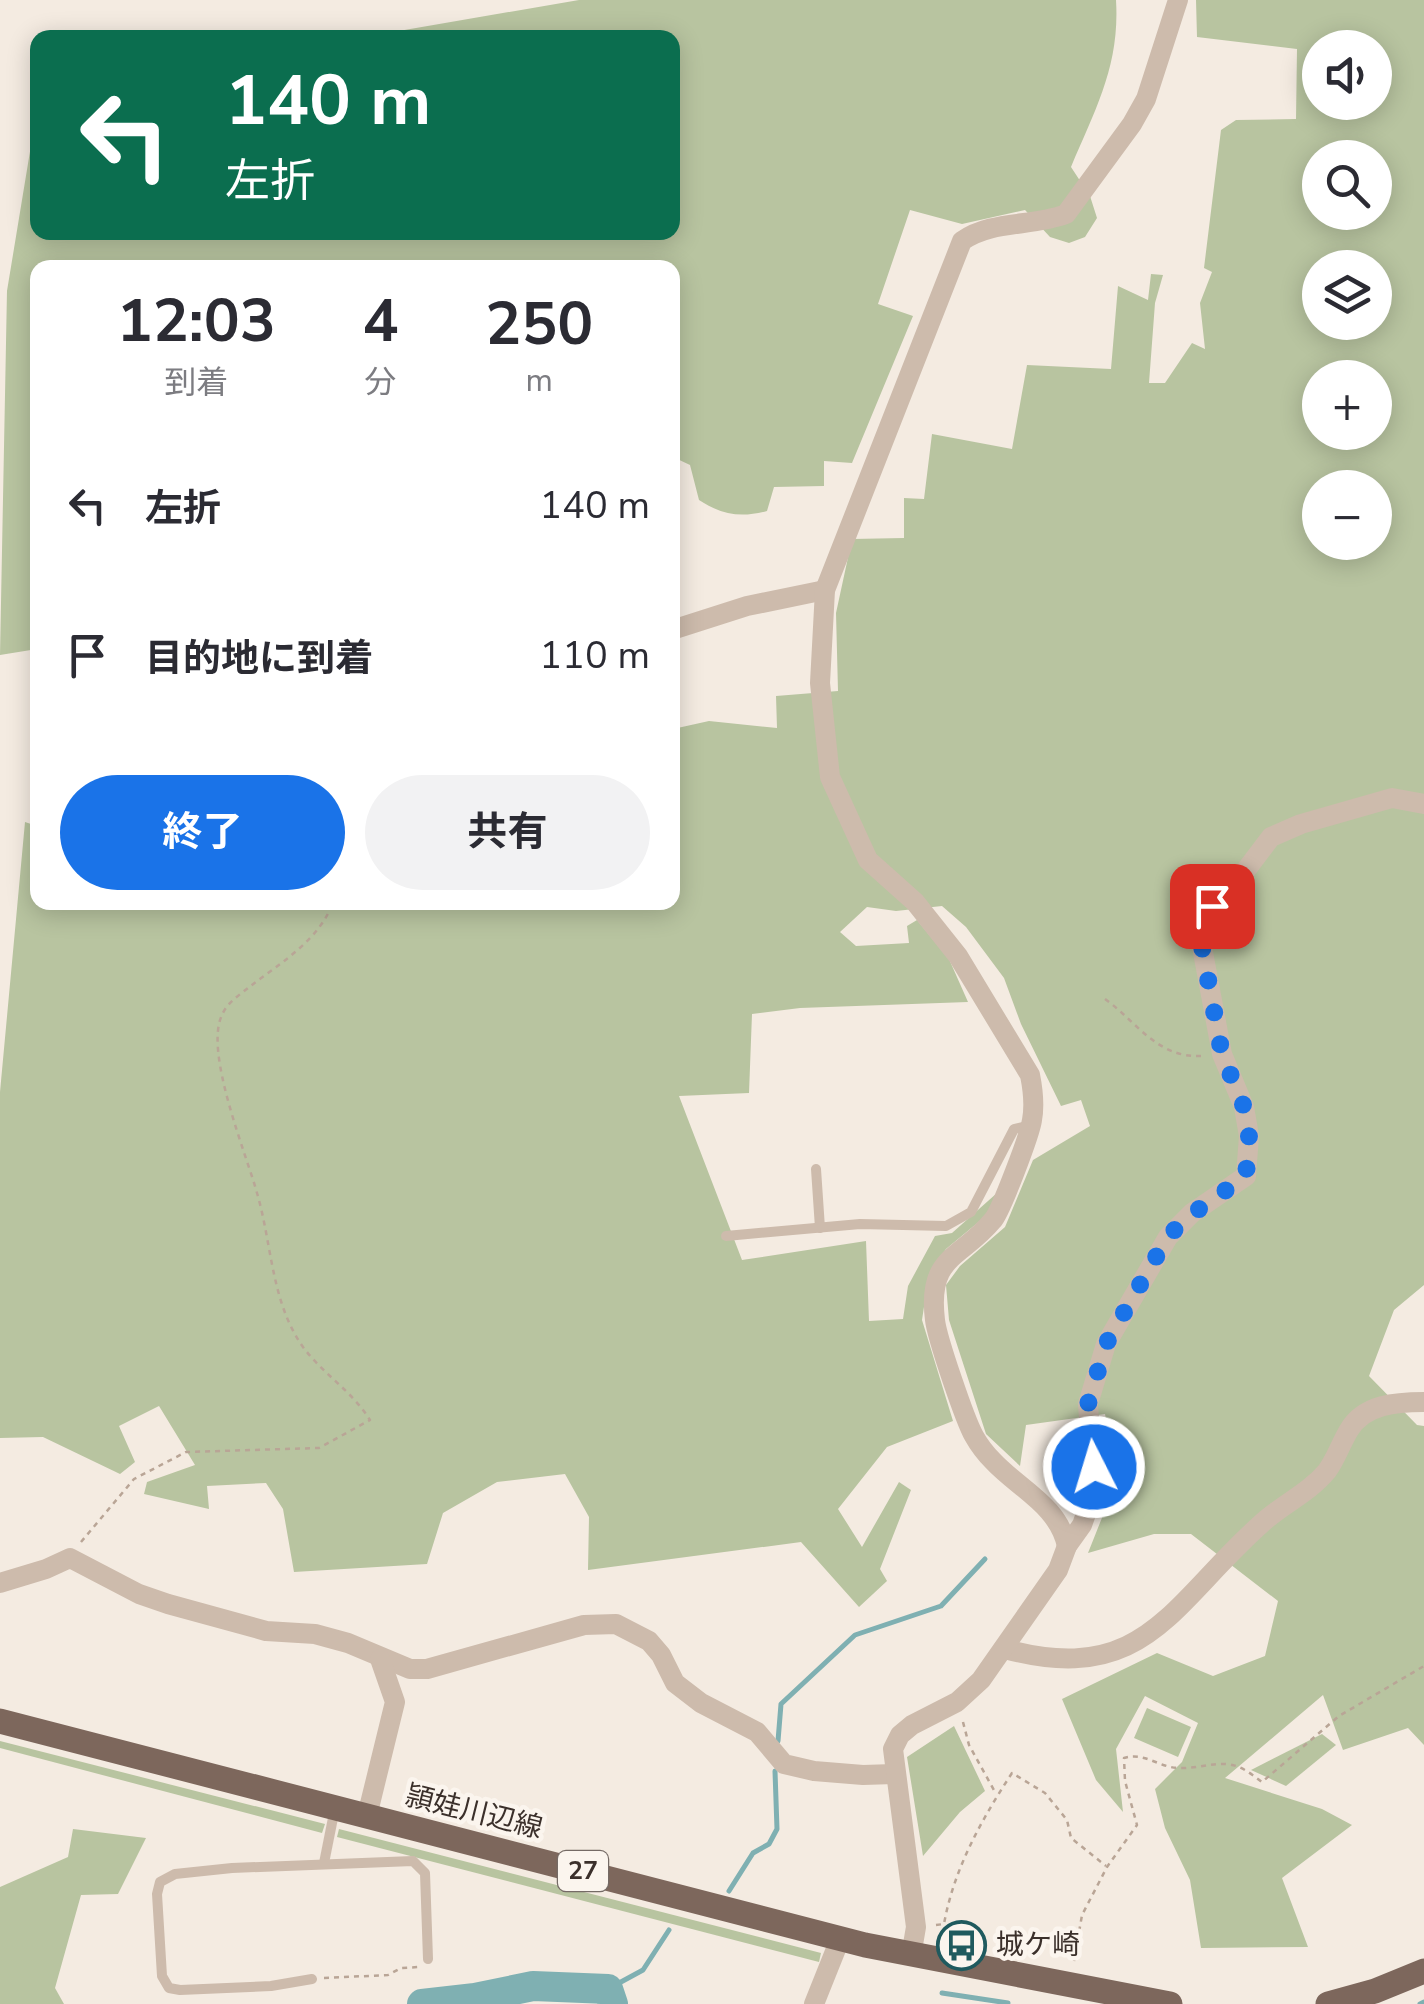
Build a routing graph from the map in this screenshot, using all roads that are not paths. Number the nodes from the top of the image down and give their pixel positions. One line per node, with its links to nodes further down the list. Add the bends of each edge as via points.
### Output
1 (1178, 0): 2 (street, via 1146,98 1066,214 977,230 962,241)
2 (825, 590): 3 (street); 5 (street, via 820,683 830,778 840,804 868,860 915,902 958,956 1030,1074)
3 (680, 627)
4 (1424, 804): 10 (street, via 1392,798 1271,837 1201,924 1222,1054 1244,1107 1246,1176 1168,1236 1106,1344 1088,1404 1094,1491)
5 (1032, 1124): 7 (lane, via 1014,1129 970,1212 946,1226); 10 (street, via 994,1219 939,1271 935,1322 973,1435 992,1461 1046,1506)
6 (816, 1169): 7 (lane)
7 (820, 1228): 8 (lane)
8 (726, 1236)
9 (1424, 1402): 12 (street, via 1374,1408 1352,1425 1328,1470 1262,1522 1148,1635 1115,1654 1078,1660)
10 (1066, 1546): 12 (street, via 1058,1570)
11 (0, 1583): 13 (street, via 70,1558 168,1604 266,1631 316,1634)
12 (1005, 1650): 15 (street, via 957,1702 900,1734)
13 (380, 1658): 15 (street, via 426,1669 584,1625 616,1624 649,1640 675,1683 758,1732 784,1764); 17 (street, via 395,1702)
14 (0, 1721): 16 (main road, 頴娃川辺線 / 27)
15 (894, 1774): 20 (street, via 916,1926)
16 (335, 1808): 17 (main road, 頴娃川辺線 / 27); 18 (lane)
17 (367, 1816): 19 (main road, 頴娃川辺線 / 27)
18 (324, 1863): 21 (lane, via 420,1866); 23 (lane, via 176,1874 157,1890 162,1976 169,1988)
19 (840, 1939): 20 (main road, 頴娃川辺線 / 27); 24 (street)
20 (912, 1956): 25 (main road, 頴娃川辺線 / 27)
21 (428, 1959)
22 (1424, 1971): 26 (main road)
23 (312, 1979)
24 (814, 2004)
25 (1170, 2004)
26 (1328, 2004)

